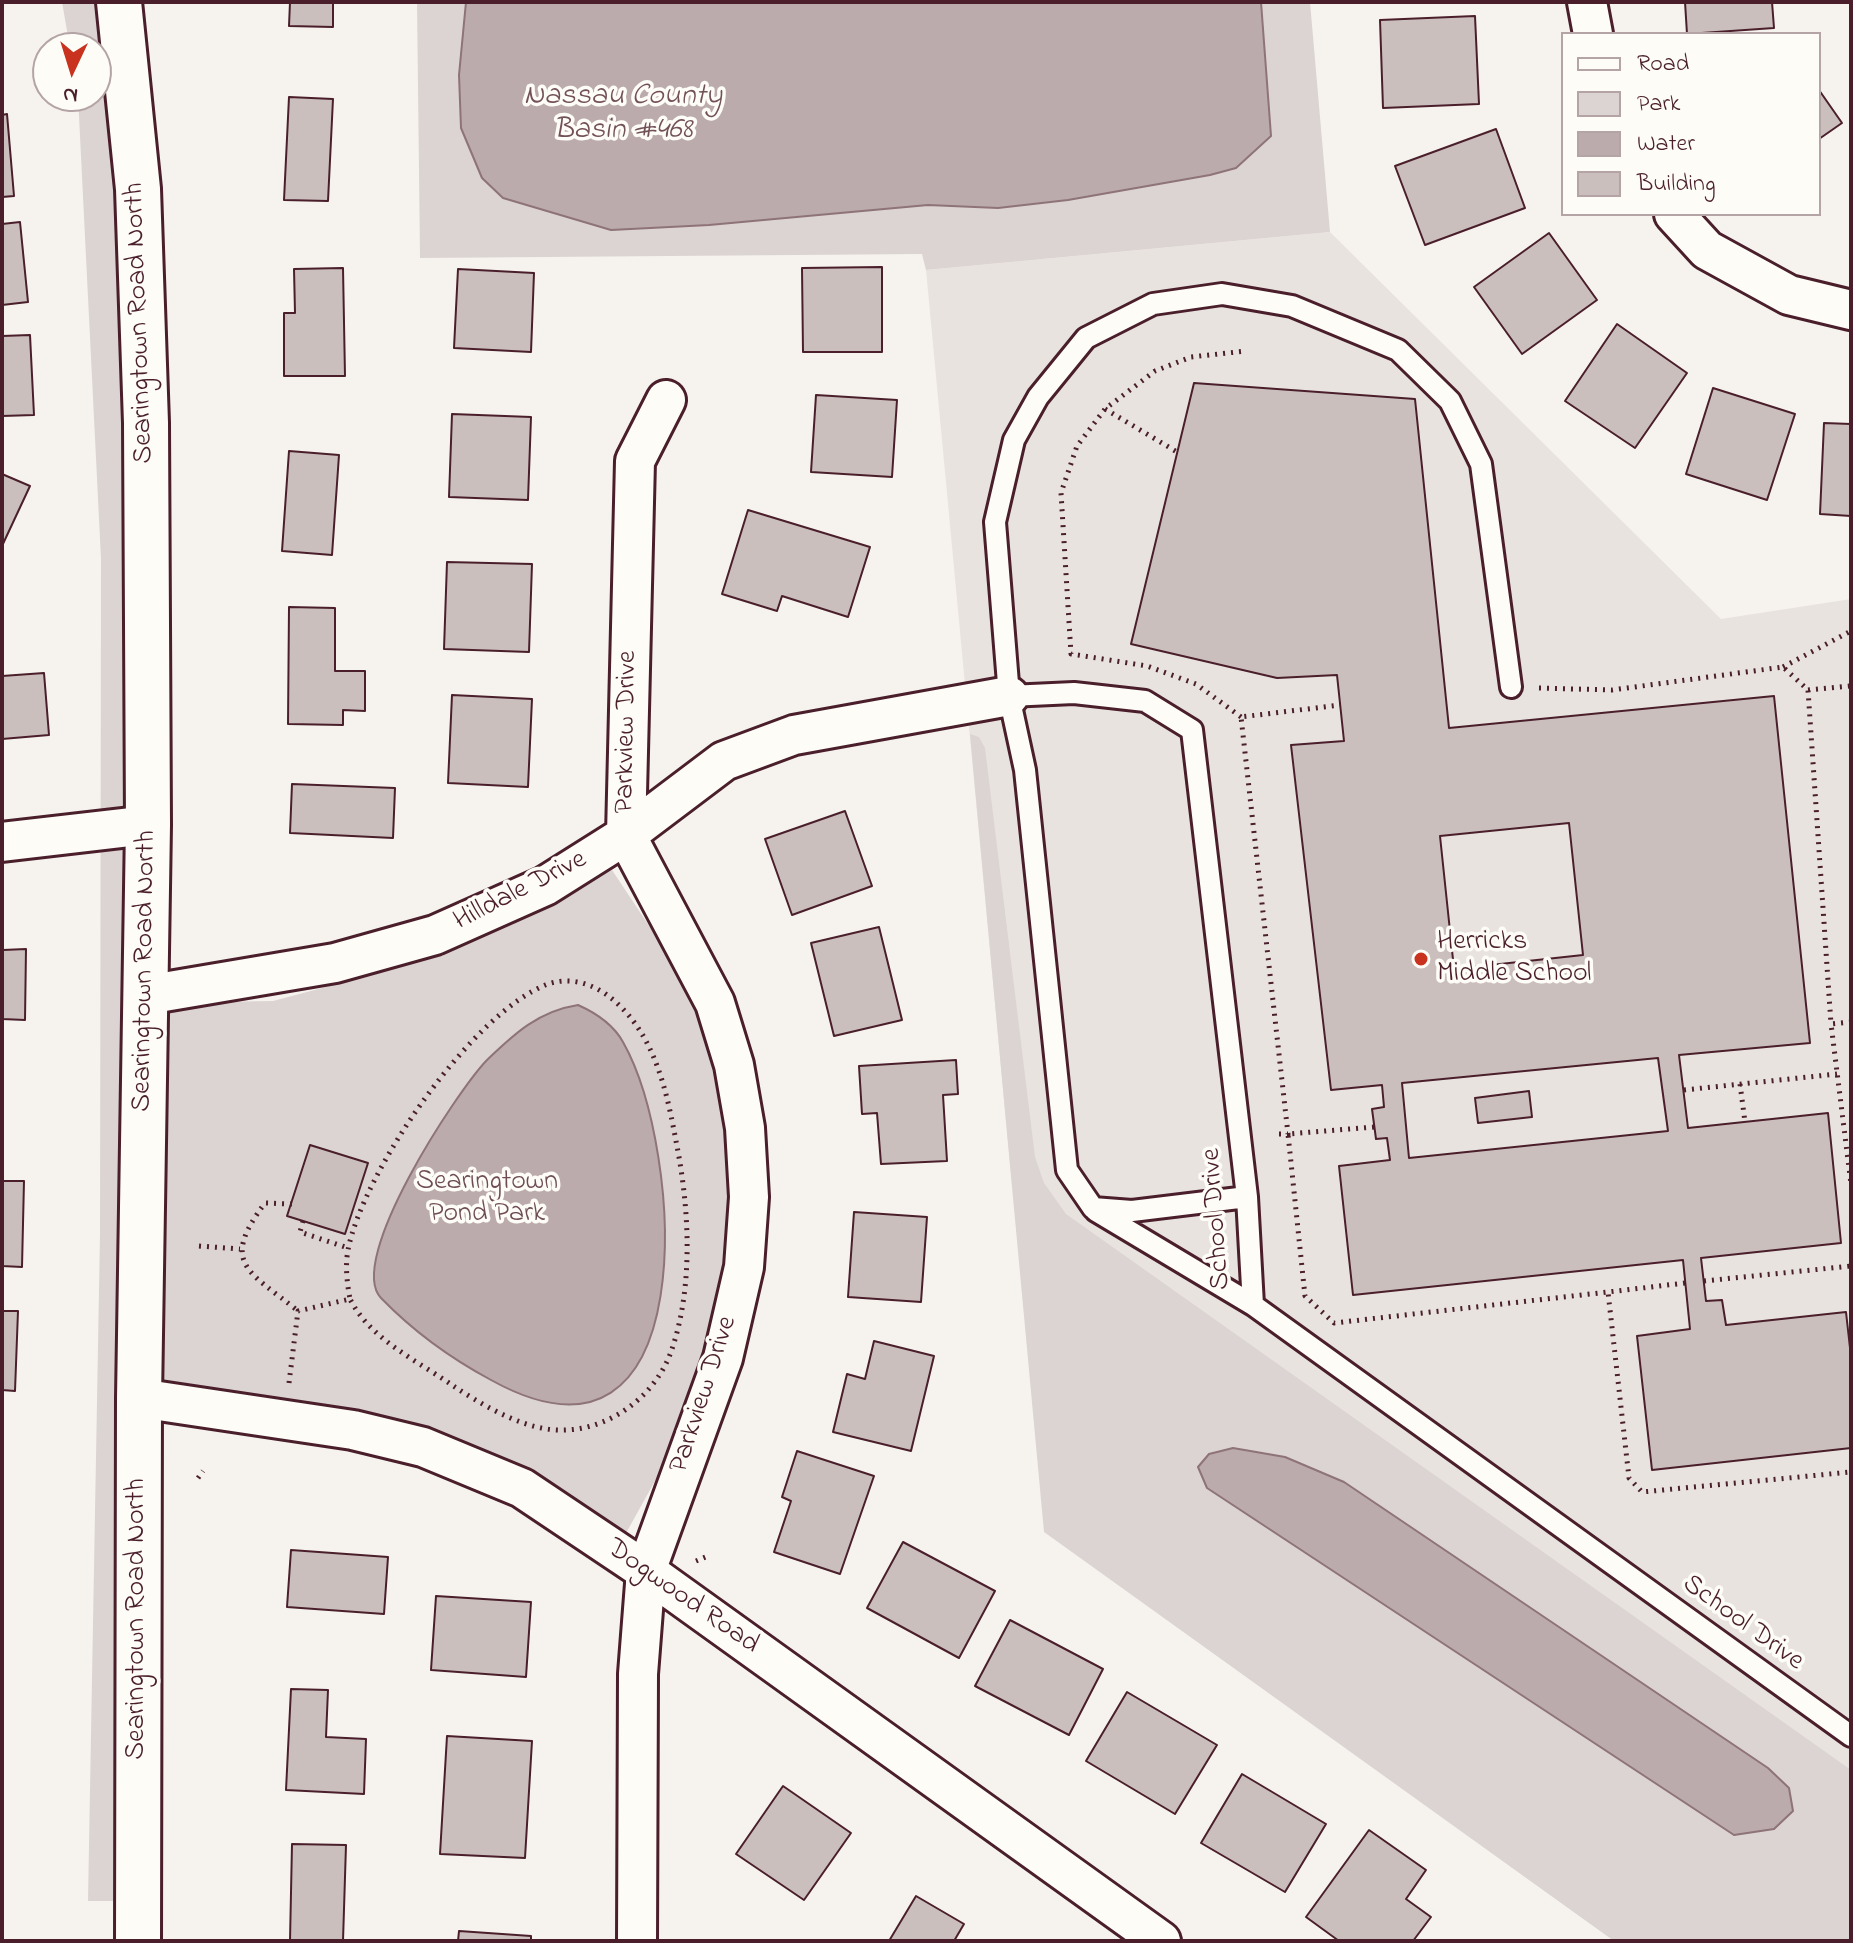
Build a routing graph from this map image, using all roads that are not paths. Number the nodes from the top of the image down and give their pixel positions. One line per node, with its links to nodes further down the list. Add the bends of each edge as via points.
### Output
1 (119, 2): 9 (main road, Searingtown Road North, via 138,189 146,423)
2 (1587, 2): 3 (street)
3 (1593, 32)
4 (1676, 216): 5 (street, via 1707,250 1789,295)
5 (1851, 310)
6 (666, 400): 10 (street, Parkview Drive, via 635,461)
7 (1511, 687): 8 (lane, via 1481,464 1450,401 1398,350 1292,306 1222,294 1153,304 1086,338 1038,397 1014,440 995,522)
8 (1009, 696): 10 (street, Hilldale Drive, via 794,735 724,761); 13 (lane, School Drive, via 1074,693 1145,701 1192,730); 14 (lane, via 1025,770 1067,1170)
9 (148, 825): 11 (street); 12 (main road, Searingtown Road North)
10 (626, 835): 12 (street, Hilldale Drive, via 545,886 435,935 335,963); 17 (street, Parkview Drive, via 715,1003 734,1065 749,1197 744,1267 723,1358)
11 (2, 842)
12 (146, 995): 16 (main road, Searingtown Road North)
13 (1247, 1197): 14 (lane, via 1132,1211); 15 (lane, School Drive)
14 (1093, 1208): 15 (lane)
15 (1253, 1305): 18 (lane, School Drive)
16 (139, 1398): 17 (street, Dogwood Road, via 353,1430 423,1447 508,1482); 19 (main road, Searingtown Road North)
17 (646, 1571): 20 (street, Parkview Drive, via 638,1674); 21 (street, Dogwood Road)
18 (1851, 1736)
19 (138, 1941)
20 (637, 1941)
21 (1161, 1941)

